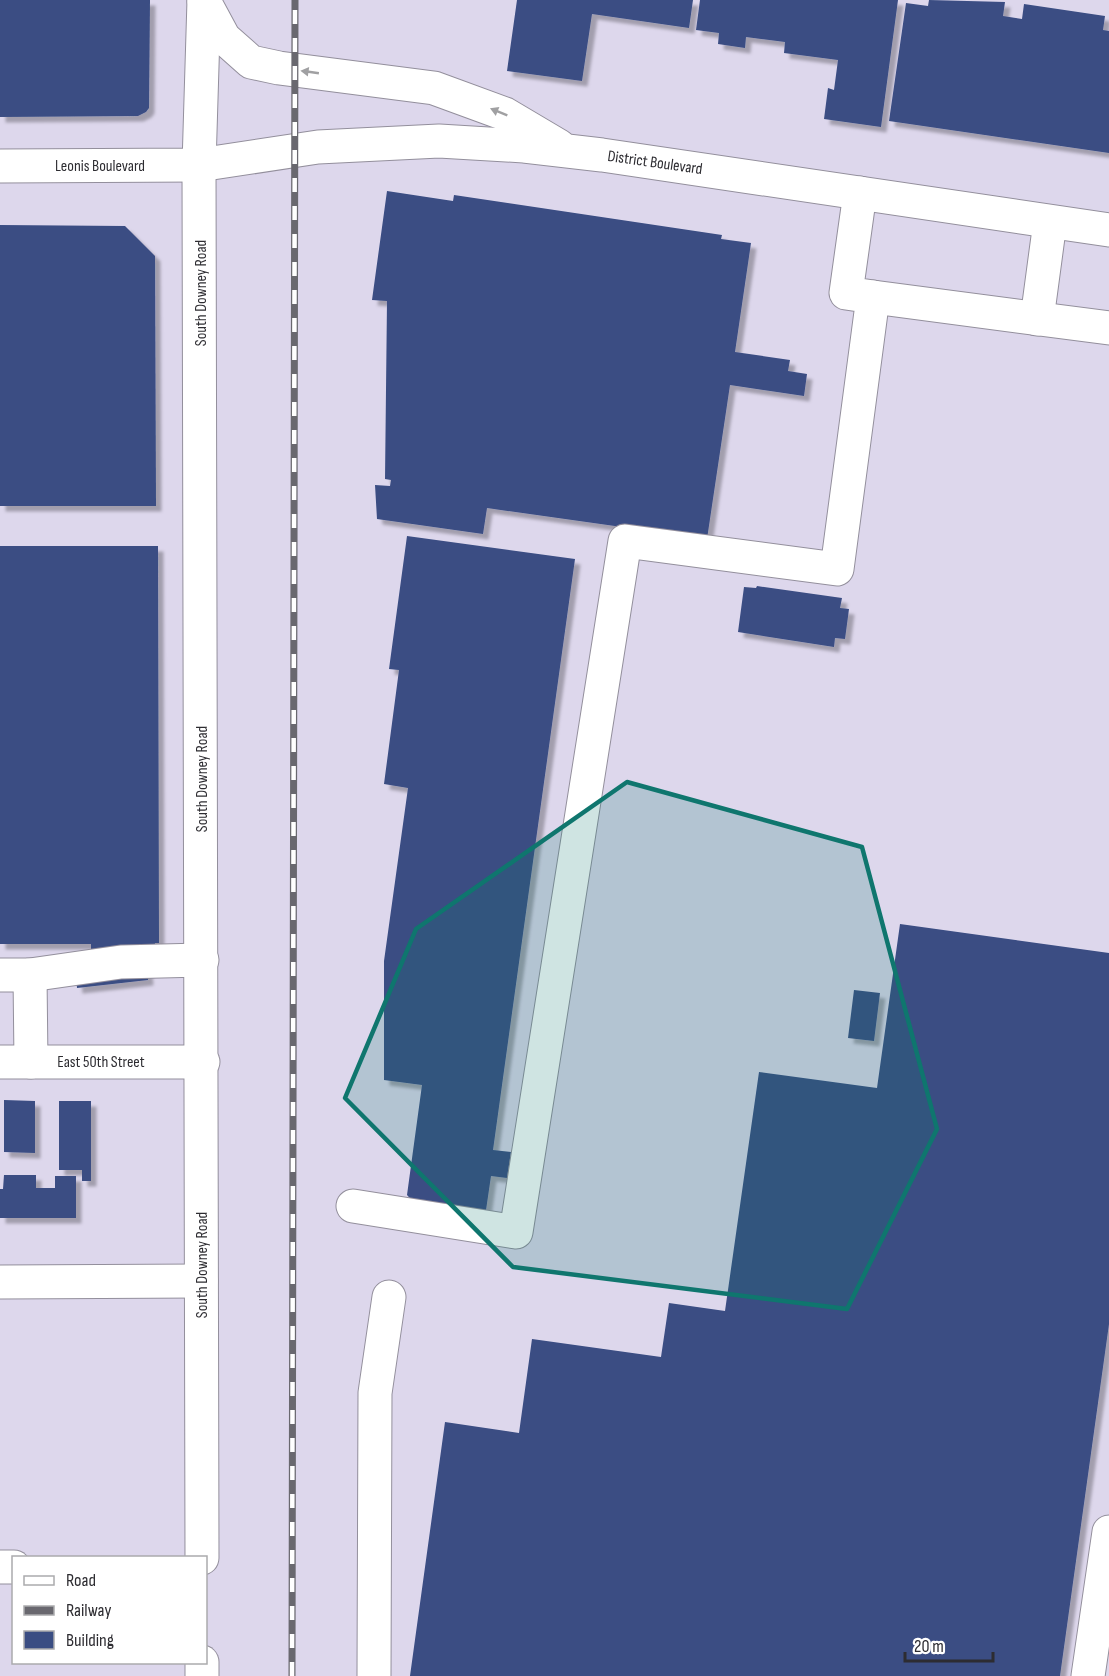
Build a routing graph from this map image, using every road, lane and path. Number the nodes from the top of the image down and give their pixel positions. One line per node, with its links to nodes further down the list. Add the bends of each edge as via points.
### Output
1 (204, 1): 2 (main road, one-way to 1, via 505,114 434,88 251,62 224,38); 3 (main road, South Downey Road)
2 (569, 151): 3 (main road, District Boulevard, via 439,141 385,142 294,150); 5 (main road, District Boulevard)
3 (199, 165): 4 (main road, Leonis Boulevard); 11 (main road, South Downey Road)
4 (0, 166)
5 (860, 193): 6 (main road, District Boulevard); 8 (main road, via 846,293)
6 (1050, 222): 7 (main road, District Boulevard); 9 (main road)
7 (1109, 230)
8 (873, 297): 9 (main road); 15 (main road, via 837,569 625,541 516,1232)
9 (1037, 319): 10 (main road)
10 (1109, 328)
11 (202, 960): 12 (main road, via 121,962); 14 (main road, South Downey Road)
12 (15, 975): 13 (main road)
13 (15, 1062): 14 (main road, East 50th Street)
14 (203, 1062): 16 (main road, South Downey Road)
15 (353, 1206)
16 (201, 1281): 17 (main road); 20 (main road, South Downey Road)
17 (0, 1282)
18 (389, 1297): 21 (main road, via 375,1393)
19 (1109, 1532): 22 (main road)
20 (202, 1556)
21 (374, 1676)
22 (1088, 1676)

